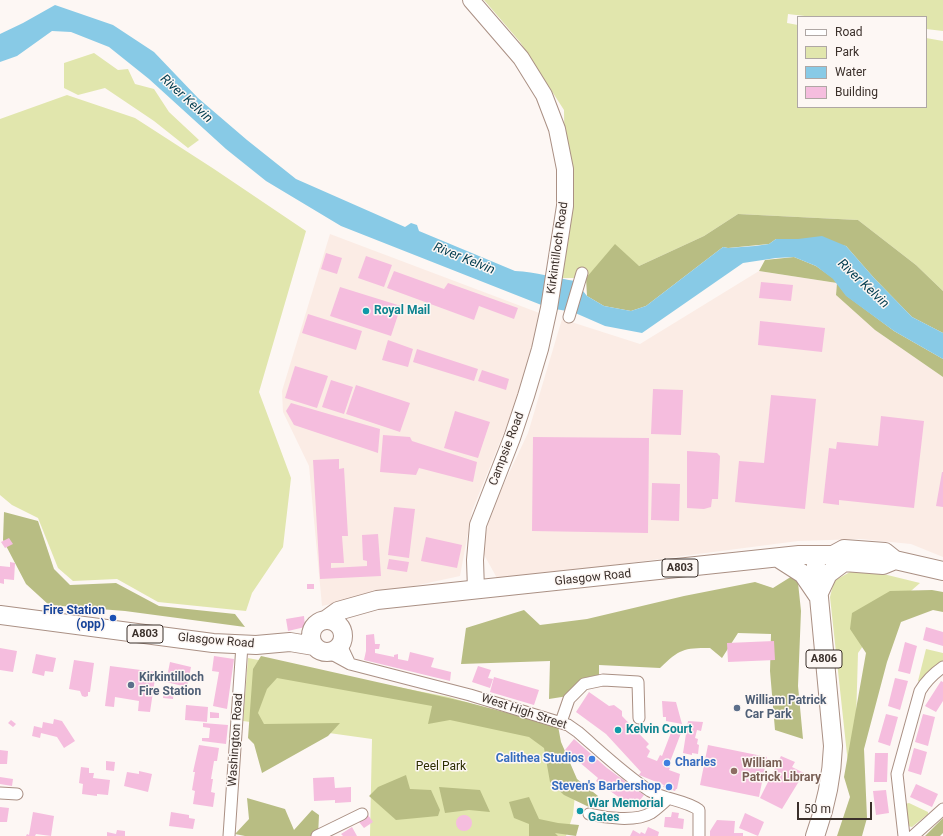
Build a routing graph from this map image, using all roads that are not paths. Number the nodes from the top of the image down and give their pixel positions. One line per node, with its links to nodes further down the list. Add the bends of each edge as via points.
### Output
1 (471, 0): 3 (street, Kirkintilloch Road, via 522,58 544,95 557,129 565,169 565,206)
2 (582, 273): 4 (street)
3 (549, 308): 9 (street, Campsie Road, via 526,396 478,525)
4 (569, 317)
5 (815, 555): 6 (main road, Glasgow Road / A803); 7 (main road, Glasgow Road / A803); 10 (main road, A806)
6 (778, 558): 9 (main road, Glasgow Road / A803); 10 (main road, via 803,574)
7 (839, 558): 8 (main road, Glasgow Road / A803, via 844,549 885,552 895,560); 10 (main road)
8 (943, 571)
9 (476, 590): 12 (main road, Glasgow Road / A803, via 377,600 338,611)
10 (818, 596): 26 (main road, A806, via 833,746 828,794)
11 (0, 615): 13 (main road, Glasgow Road / A803)
12 (327, 637): 13 (main road, Glasgow Road / A803, via 256,646); 16 (street, West High Street, via 350,664)
13 (242, 645): 23 (street, Washington Road)
14 (943, 667): 27 (street, via 934,673 920,691 897,774)
15 (639, 718): 16 (street, via 638,682 603,680 584,684 569,699)
16 (561, 722): 19 (street, West High Street, via 578,732 650,790)
17 (0, 793): 18 (street)
18 (18, 794)
19 (668, 799): 22 (street, via 650,814 633,818 609,818); 25 (street, West High Street, via 691,804 699,810)
20 (943, 809): 28 (street)
21 (362, 814): 24 (street)
22 (589, 814)
23 (229, 836)
24 (317, 836)
25 (699, 836)
26 (815, 836)
27 (904, 836)
28 (913, 836)

